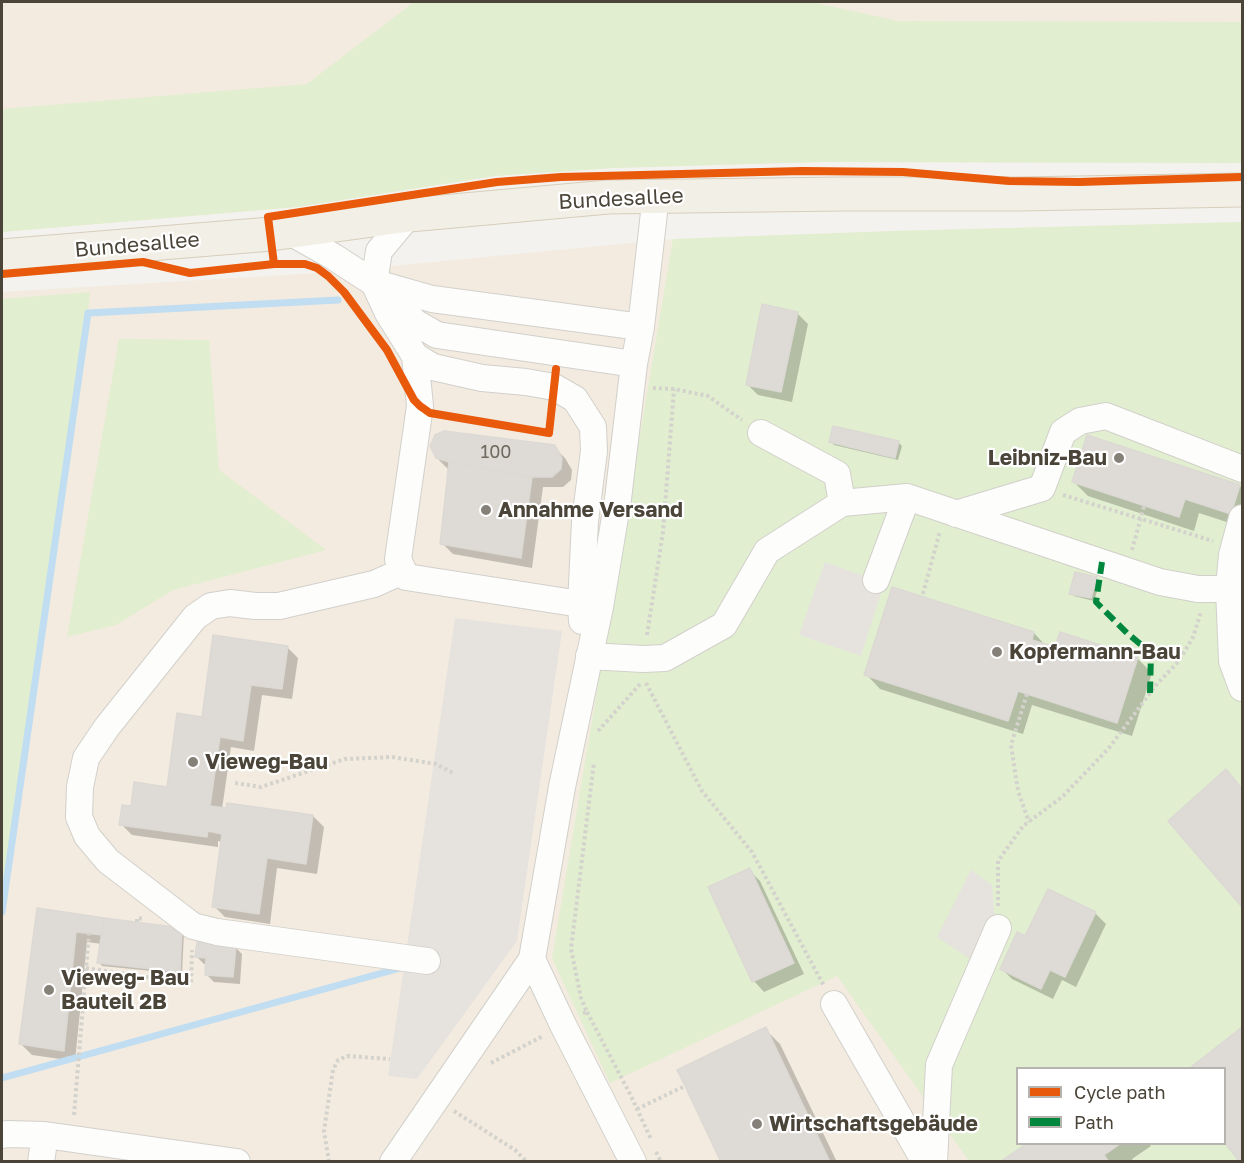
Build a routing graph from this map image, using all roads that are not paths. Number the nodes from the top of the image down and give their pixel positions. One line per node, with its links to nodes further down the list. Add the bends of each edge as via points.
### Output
1 (1242, 190): 2 (main road, Bundesallee)
2 (656, 195): 3 (main road, Bundesallee); 7 (lane)
3 (409, 215): 4 (main road, Bundesallee); 6 (lane, via 379,251)
4 (290, 232): 5 (main road, Bundesallee); 6 (lane)
5 (2, 256)
6 (374, 283): 7 (lane, via 432,299); 8 (lane); 9 (lane, via 416,323 437,335)
7 (641, 327): 9 (lane)
8 (415, 356): 16 (lane, via 420,406 398,559); 19 (lane, via 433,367 482,378 554,387 575,399 593,427 594,451 585,521)
9 (633, 376): 19 (lane, via 618,499)
10 (761, 433): 13 (lane, via 837,474)
11 (1242, 469): 14 (lane, via 1106,416 1080,421 1064,432 1042,488)
12 (907, 497): 13 (lane); 14 (lane); 17 (lane)
13 (842, 503): 20 (lane, via 767,551 724,625 644,669)
14 (951, 512): 18 (lane, via 1160,582)
15 (1242, 518): 18 (lane, via 1234,548)
16 (403, 571): 19 (lane, via 406,577); 24 (lane, via 374,584 279,606 210,606 195,617 86,758 79,817 87,836 108,861 193,926)
17 (876, 580)
18 (1236, 590): 21 (lane, via 1232,662)
19 (591, 606): 20 (lane)
20 (589, 656): 23 (lane)
21 (1242, 687)
22 (998, 928): 33 (lane, via 939,1065)
23 (532, 959): 28 (lane, via 569,1035); 31 (lane)
24 (427, 961)
25 (834, 1004): 32 (lane)
26 (45, 1134): 27 (lane); 29 (lane); 30 (lane)
27 (2, 1135)
28 (645, 1156)
29 (40, 1161)
30 (237, 1161)
31 (393, 1161)
32 (926, 1161)
33 (934, 1161)

